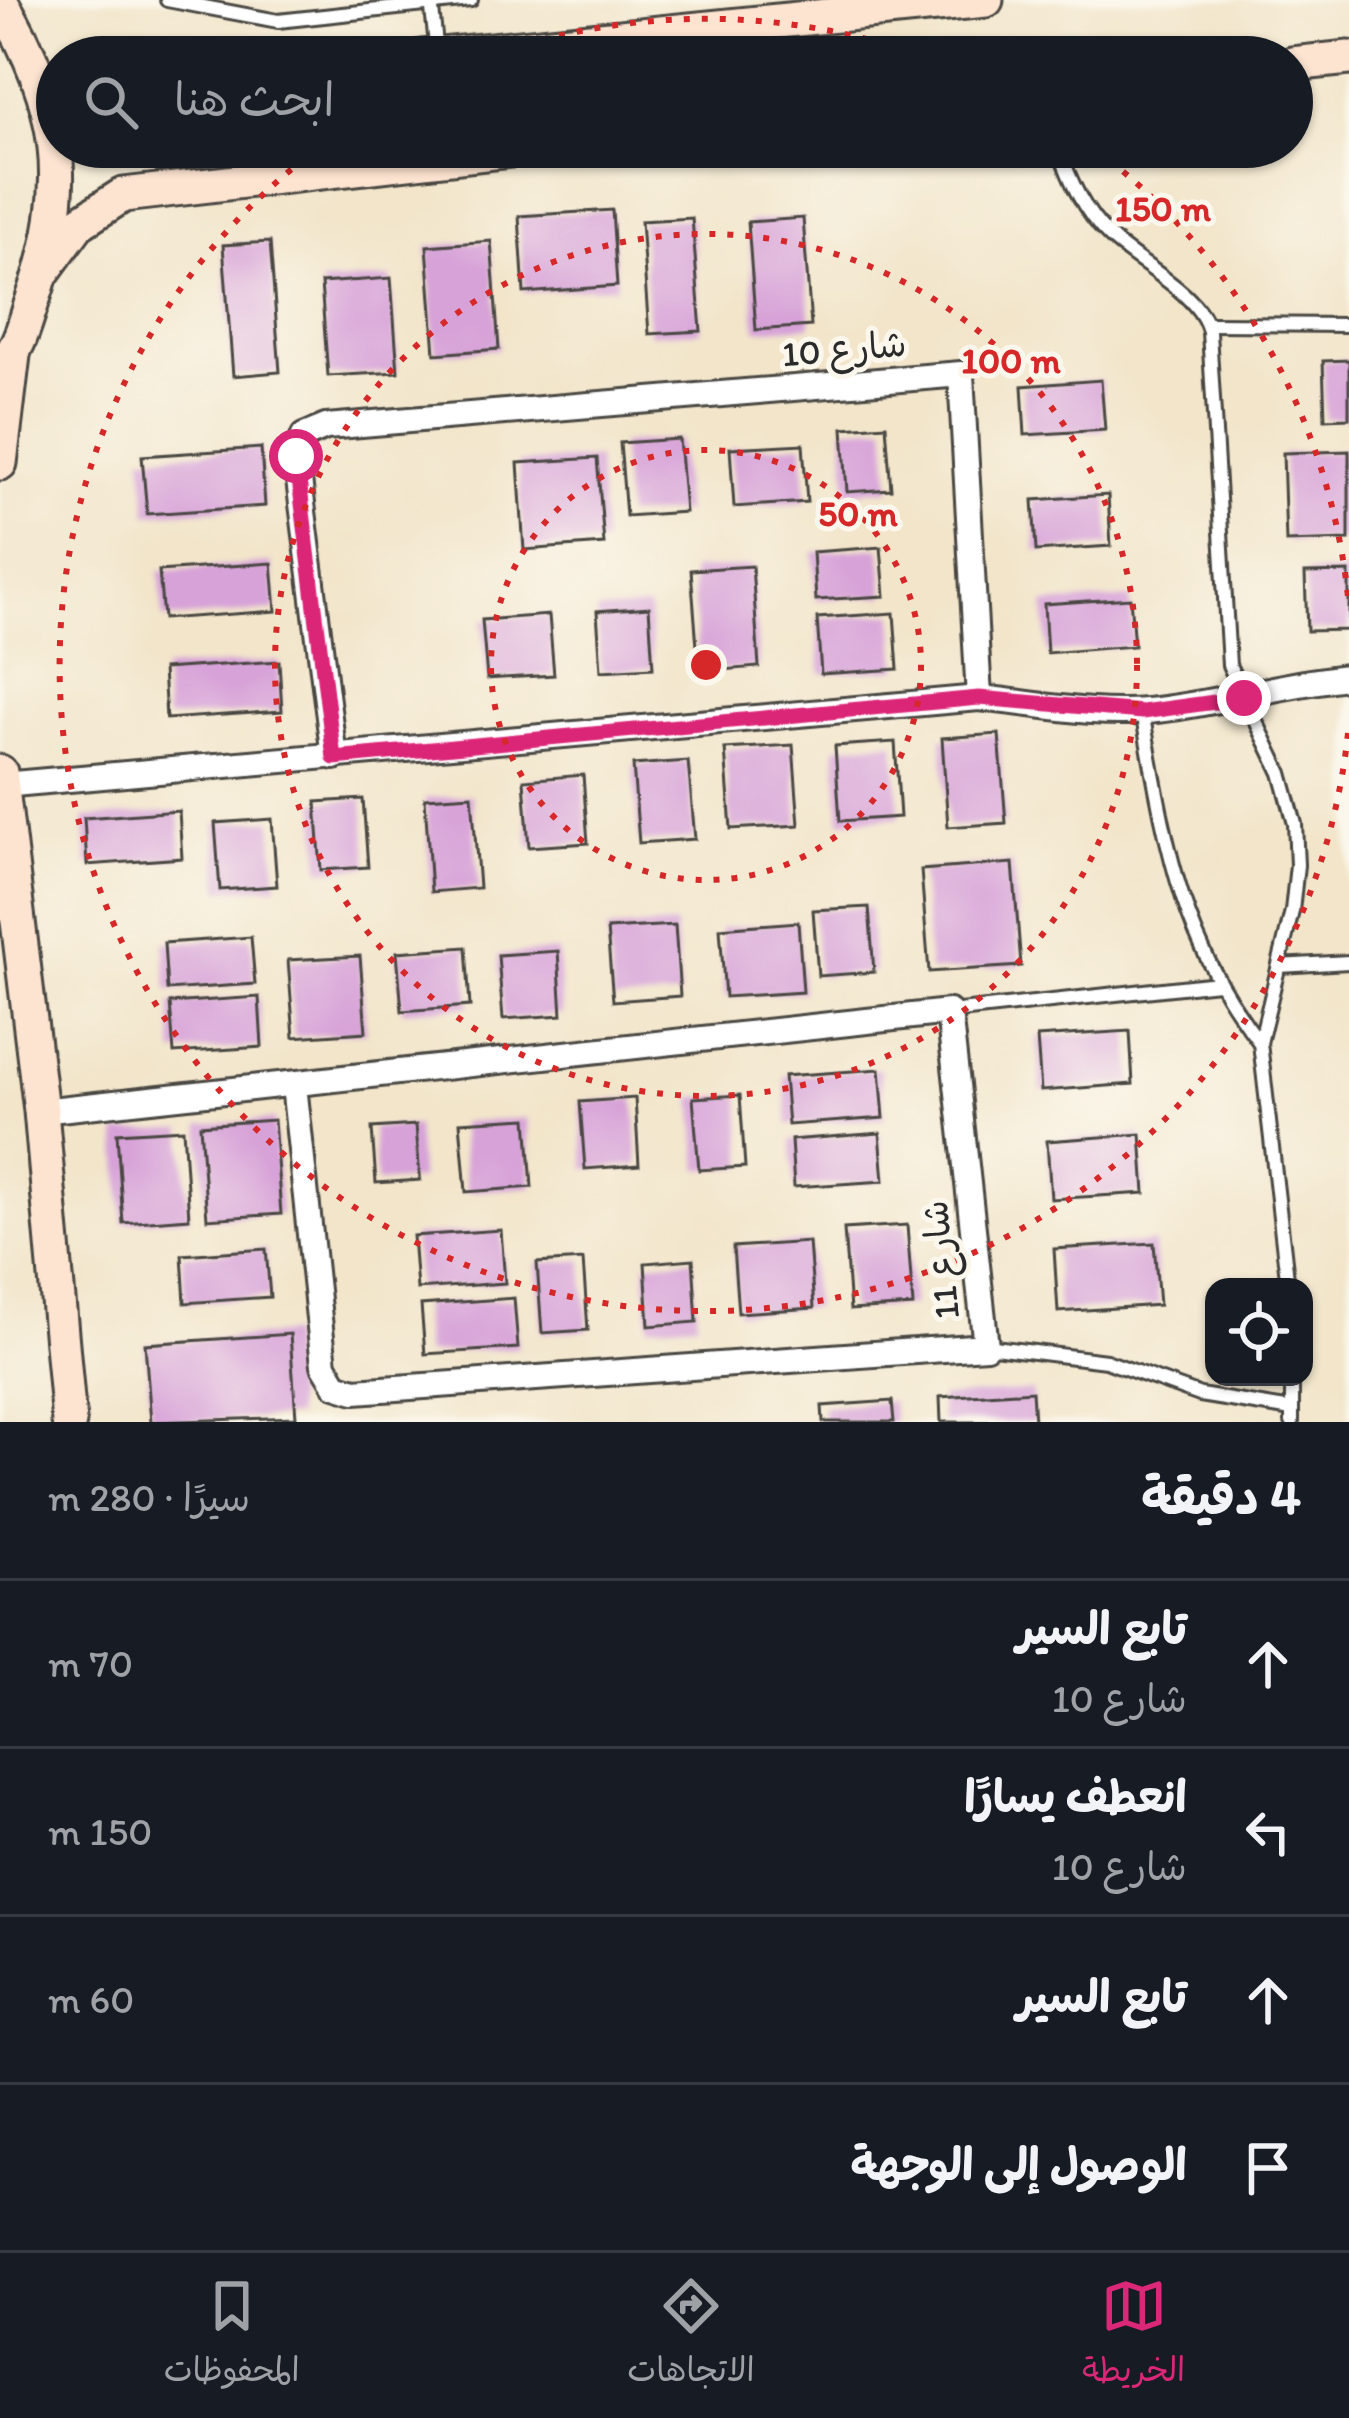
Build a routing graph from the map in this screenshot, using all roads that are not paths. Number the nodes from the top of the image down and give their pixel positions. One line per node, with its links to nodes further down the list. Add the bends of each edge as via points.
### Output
1 (0, 0): 8 (street)
2 (167, 0): 5 (lane, via 278,21)
3 (471, 0): 5 (lane)
4 (986, 0): 7 (street)
5 (431, 2): 6 (lane)
6 (435, 36)
7 (633, 36)
8 (36, 47)
9 (1349, 58): 10 (street)
10 (1313, 62)
11 (56, 168): 14 (street, via 58,201)
12 (356, 168): 14 (street, via 123,195 78,224)
13 (1066, 168): 15 (lane, via 1108,236 1198,307)
14 (42, 273): 17 (street)
15 (1207, 324): 16 (lane); 21 (lane, via 1229,665)
16 (1349, 325)
17 (7, 362): 18 (street)
18 (0, 463)
19 (1349, 677): 21 (street)
20 (979, 698): 22 (street); 23 (street); 23 (street, شارع 10, via 961,374 326,427 304,436 296,456)
21 (1244, 698): 22 (street); 26 (lane, via 1281,773 1295,824 1296,888)
22 (1142, 712): 27 (lane, via 1168,851 1191,929)
23 (334, 758): 24 (street)
24 (1, 778): 31 (street)
25 (1349, 962): 26 (lane)
26 (1279, 966): 29 (lane)
27 (1218, 983): 28 (lane); 29 (lane)
28 (949, 1012): 30 (street); 33 (street, شارع 11)
29 (1260, 1043): 32 (lane)
30 (293, 1085): 31 (street); 33 (street, شارع 11, via 324,1365 336,1384 356,1391)
31 (41, 1111): 35 (street)
32 (1287, 1278)
33 (986, 1346): 34 (lane, via 1106,1361)
34 (1292, 1416)
35 (69, 1422)

